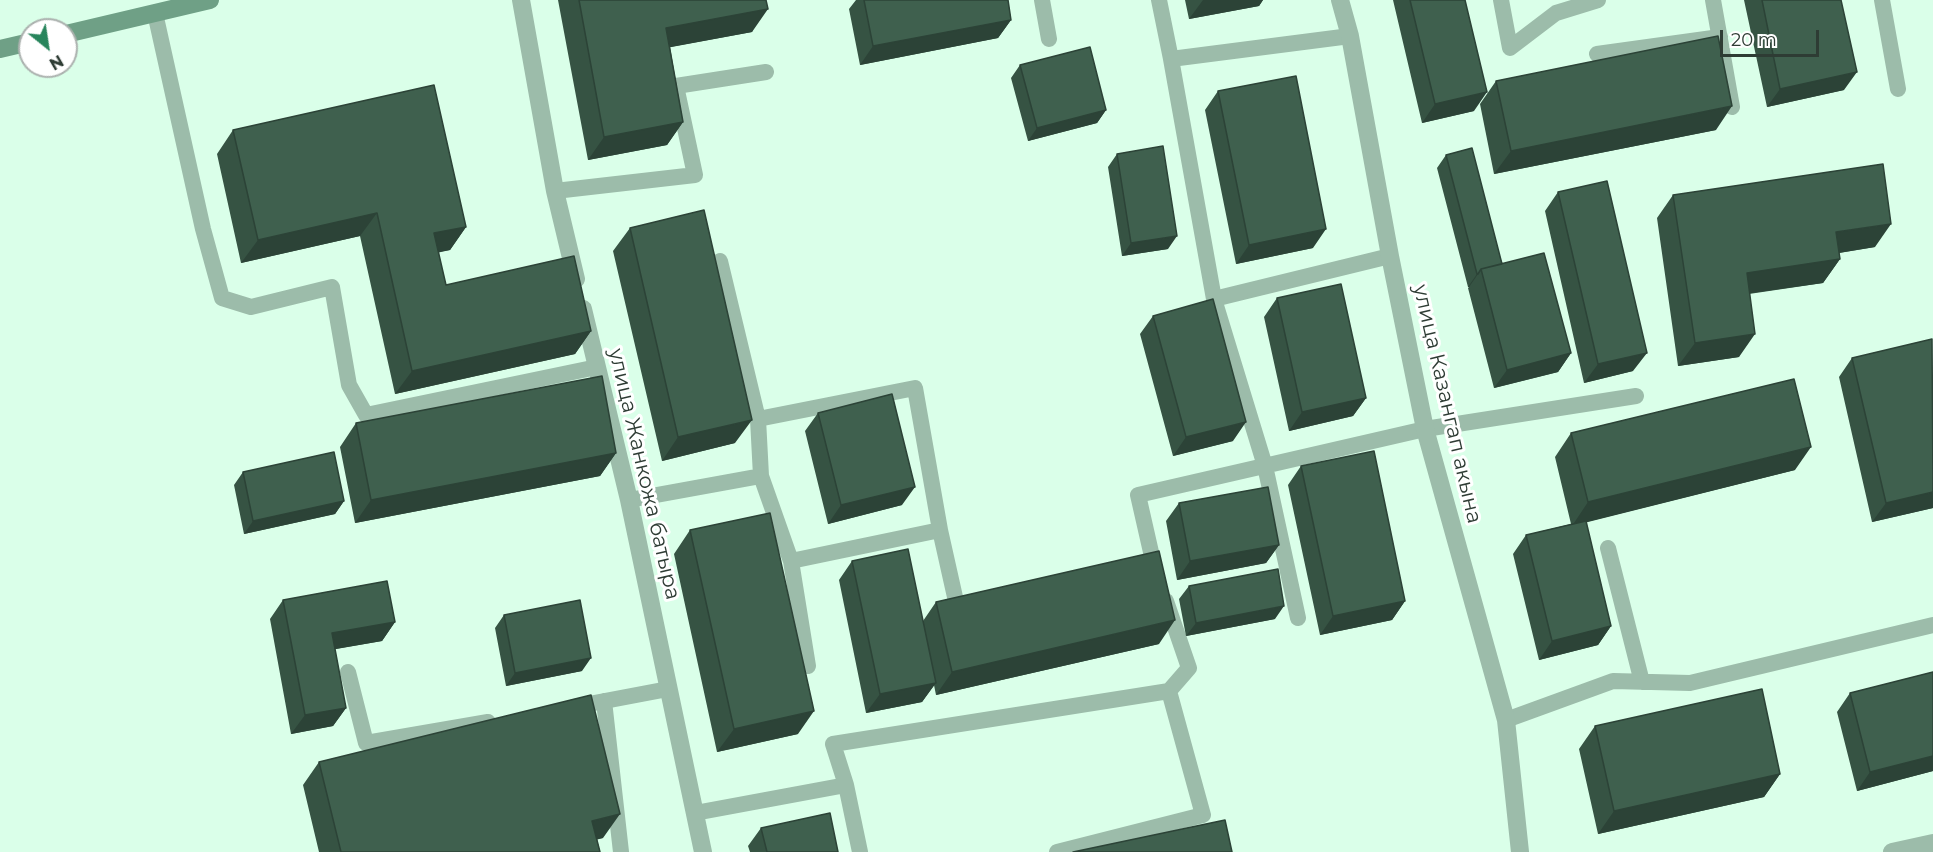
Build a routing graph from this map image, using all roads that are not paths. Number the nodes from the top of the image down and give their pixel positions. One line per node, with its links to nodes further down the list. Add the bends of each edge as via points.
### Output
1 (210, 0): 10 (main road)
2 (521, 0): 22 (street, улица Жанкожа батыра)
3 (1042, 0): 14 (lane)
4 (1159, 0): 18 (lane)
5 (1340, 0): 12 (street, улица Казангап акына)
6 (1501, 0): 7 (lane, via 1510,48 1556,13)
7 (1598, 0)
8 (1713, 0): 13 (lane)
9 (1882, 0): 20 (lane)
10 (155, 13): 11 (main road); 26 (lane, via 222,298 251,307 332,287 349,386 366,415)
11 (78, 31)
12 (1350, 36): 18 (lane); 23 (street, улица Казангап акына)
13 (1720, 37): 17 (lane); 21 (lane)
14 (1049, 39)
15 (18, 45): 16 (main road)
16 (0, 49)
17 (1597, 54)
18 (1171, 59): 25 (lane)
19 (766, 72): 22 (lane, via 676,86 695,175)
20 (1898, 90)
21 (1732, 107)
22 (555, 191): 26 (street, улица Жанкожа батыра)
23 (1390, 256): 25 (lane); 29 (street, улица Казангап акына)
24 (720, 261): 28 (lane)
25 (1214, 299): 30 (lane)
26 (597, 367): 32 (street, улица Жанкожа батыра)
27 (1636, 396): 29 (lane)
28 (758, 418): 31 (lane); 33 (lane, via 915,388)
29 (1425, 429): 30 (lane); 49 (street, улица Казангап акына)
30 (1265, 466): 36 (lane, via 1138,495); 39 (lane)
31 (760, 476): 32 (lane); 35 (lane)
32 (629, 500): 44 (street, улица Жанкожа батыра)
33 (940, 530): 35 (lane); 38 (lane, via 957,606)
34 (1608, 548): 43 (lane)
35 (791, 561): 41 (lane)
36 (1152, 561): 37 (lane); 45 (lane, via 1189,668)
37 (1130, 566)
38 (980, 600)
39 (1298, 618)
40 (1933, 625): 43 (lane, via 1690,683)
41 (808, 666)
42 (348, 672): 48 (lane, via 366,743)
43 (1642, 682): 49 (lane, via 1613,681)
44 (668, 689): 46 (lane); 51 (street, улица Жанкожа батыра)
45 (1169, 691): 50 (lane, via 833,744); 56 (lane, via 1203,815)
46 (604, 701): 47 (lane); 53 (lane)
47 (558, 709)
48 (502, 719)
49 (1506, 720): 57 (street, улица Казангап акына)
50 (846, 785): 51 (lane); 55 (lane)
51 (695, 813): 54 (street, улица Жанкожа батыра)
52 (1933, 843): 58 (street)
53 (621, 852)
54 (703, 852)
55 (861, 852)
56 (1057, 852)
57 (1520, 852)
58 (1892, 852)

